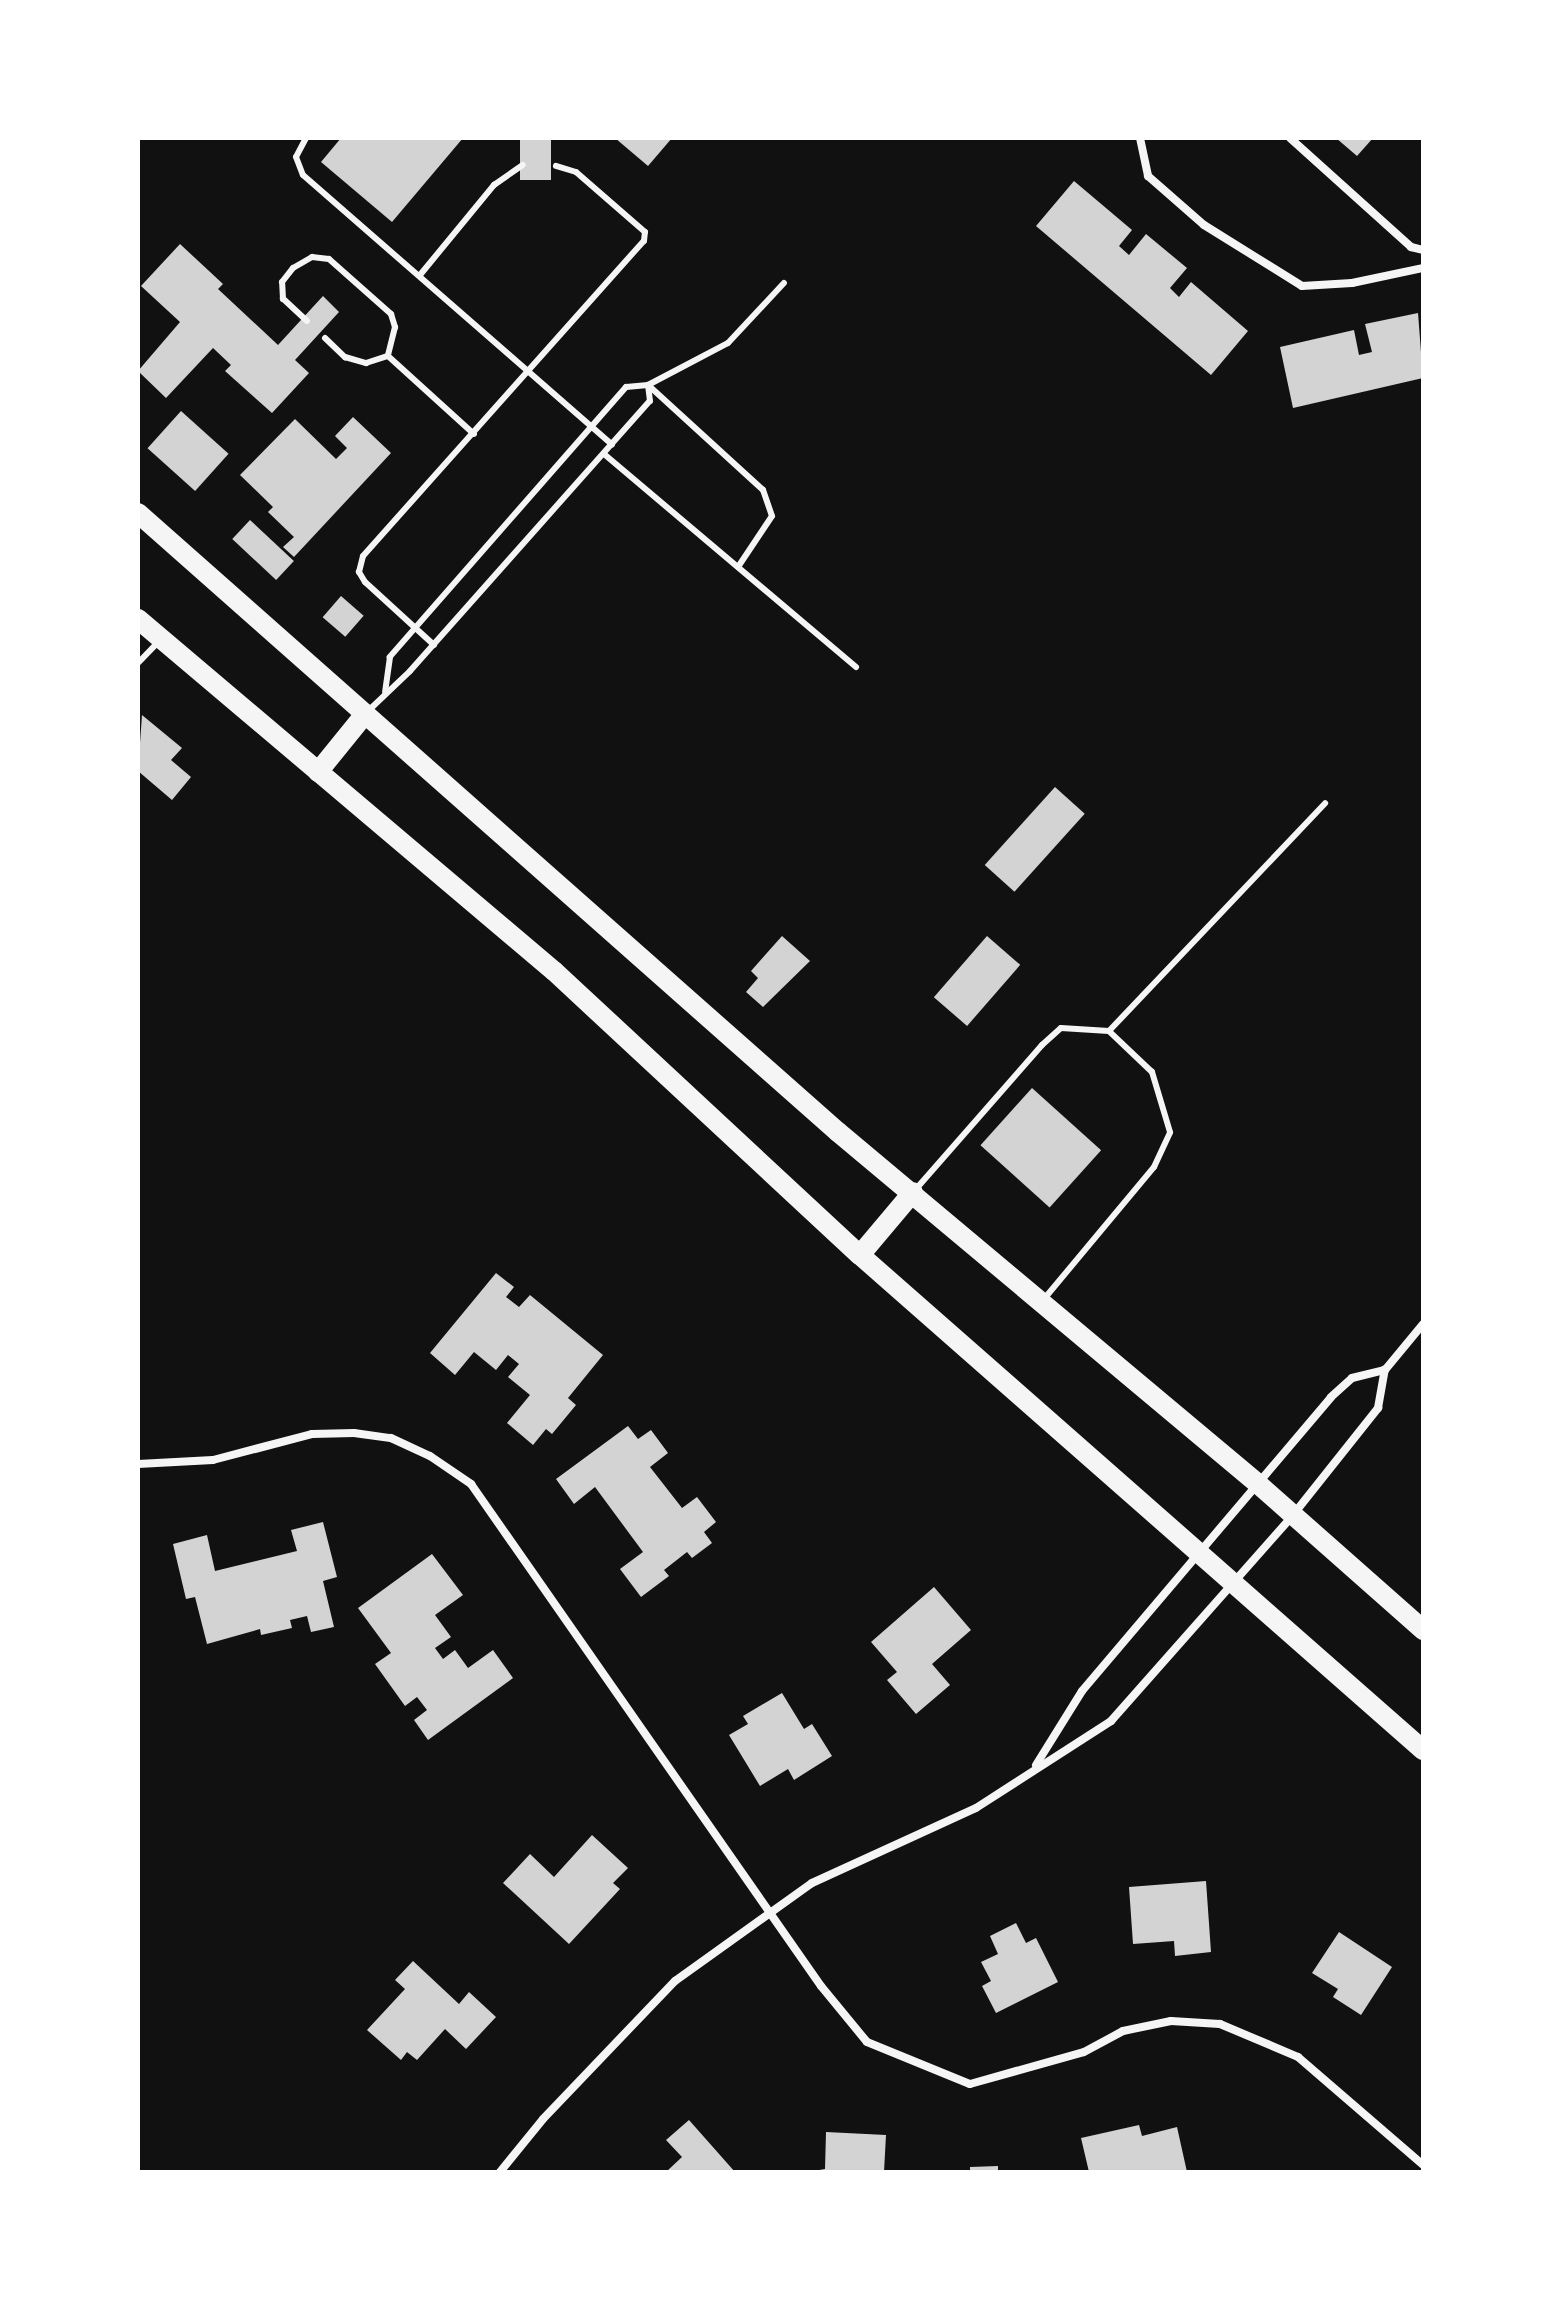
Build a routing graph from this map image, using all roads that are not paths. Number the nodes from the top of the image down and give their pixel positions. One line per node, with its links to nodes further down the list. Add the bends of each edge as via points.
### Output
1 (306, 138): 8 (lane, via 296,157 303,175)
2 (1140, 138): 7 (street, via 1148,176 1204,225 1302,286 1352,283)
3 (1290, 138): 6 (street, via 1411,247)
4 (523, 165): 8 (lane, via 494,185)
5 (556, 166): 13 (lane, via 576,172 645,232 644,241)
6 (1423, 250)
7 (1423, 268)
8 (420, 275): 13 (lane)
9 (784, 283): 14 (lane, via 728,343)
10 (307, 321): 12 (lane, via 283,299 282,282 312,257 329,259 391,314 395,327)
11 (325, 338): 12 (lane, via 345,357 366,363)
12 (388, 356): 16 (lane)
13 (529, 374): 15 (lane); 16 (lane)
14 (648, 385): 15 (lane, via 626,387); 17 (lane, via 650,401); 20 (lane, via 763,490 772,516)
15 (592, 427): 17 (lane); 22 (lane)
16 (474, 434): 22 (lane, via 363,556 359,572 365,582)
17 (612, 445): 18 (lane)
18 (604, 454): 20 (lane); 24 (lane)
19 (138, 513): 28 (main road)
20 (738, 567): 26 (lane)
21 (138, 619): 23 (main road)
22 (416, 628): 24 (lane); 27 (lane, via 390,657)
23 (160, 639): 25 (lane); 29 (main road)
24 (434, 645): 27 (lane)
25 (138, 663)
26 (856, 667)
27 (385, 692): 28 (lane)
28 (365, 714): 29 (main road); 32 (main road)
29 (318, 772): 33 (main road, via 554,971)
30 (1325, 803): 31 (lane)
31 (1109, 1031): 32 (lane, via 1061,1028); 34 (lane, via 1152,1072 1170,1132 1154,1167)
32 (913, 1192): 33 (main road); 34 (main road)
33 (860, 1255): 40 (main road)
34 (1042, 1301): 38 (main road)
35 (1423, 1324): 36 (street)
36 (1385, 1370): 38 (street, via 1352,1378); 39 (street, via 1378,1408)
37 (138, 1464): 45 (street, via 213,1460 312,1434 354,1433 391,1438 471,1484)
38 (1257, 1483): 39 (main road); 40 (street)
39 (1293, 1515): 41 (street); 42 (main road)
40 (1197, 1552): 41 (main road); 44 (street, via 1082,1691)
41 (1233, 1585): 43 (main road); 44 (street, via 1111,1721)
42 (1423, 1630)
43 (1423, 1750)
44 (1034, 1768): 45 (street, via 976,1808 812,1883)
45 (769, 1913): 46 (street, via 867,2042 918,2066 970,2084 1084,2052 1123,2031 1171,2021 1220,2024 1298,2057); 47 (street, via 675,1981 543,2119)
46 (1423, 2165)
47 (500, 2172)

